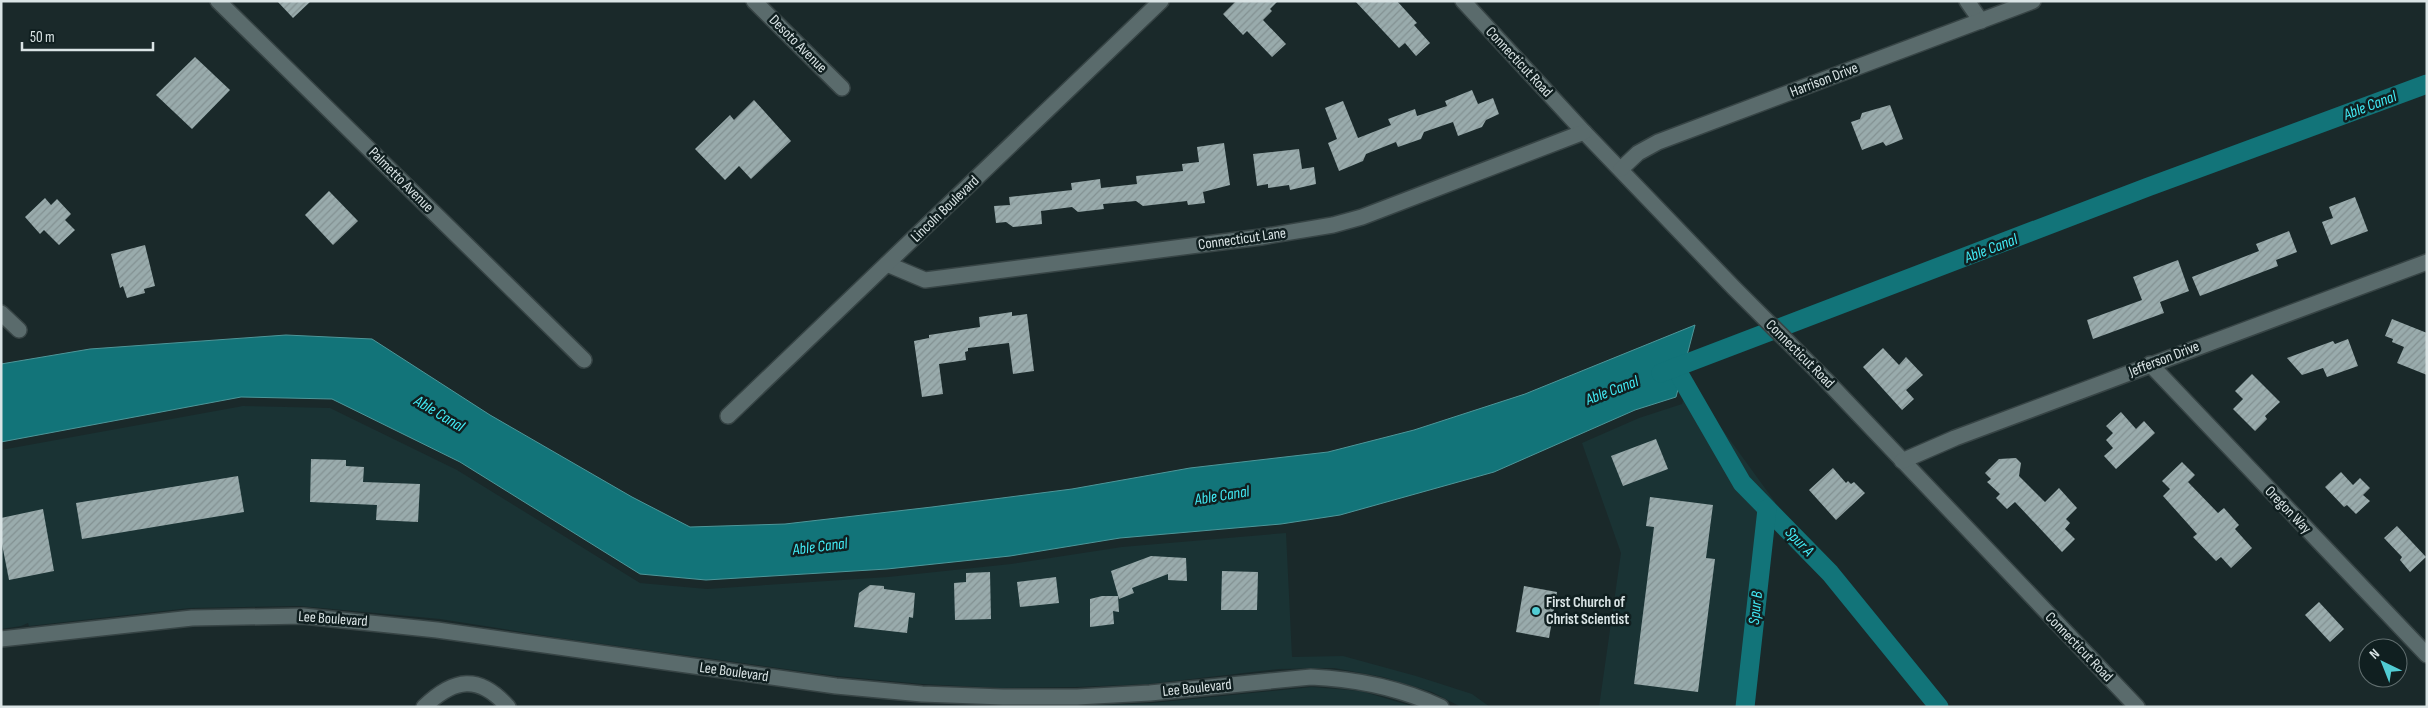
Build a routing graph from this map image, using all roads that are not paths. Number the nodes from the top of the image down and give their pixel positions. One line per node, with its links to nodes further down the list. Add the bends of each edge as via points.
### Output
1 (218, 1): 15 (street, Palmetto Avenue)
2 (754, 1): 8 (street, Desoto Avenue)
3 (1161, 1): 12 (street, Lincoln Boulevard)
4 (1462, 1): 9 (street, Connecticut Road)
5 (1967, 1): 7 (street)
6 (2033, 1): 7 (street, Harrison Drive)
7 (1982, 20): 10 (street, Harrison Drive, via 1658,142 1638,153)
8 (842, 88)
9 (1584, 132): 10 (street, Connecticut Road); 12 (street, Connecticut Lane, via 1362,217 1333,225 925,280)
10 (1621, 169): 18 (street, Connecticut Road)
11 (2427, 262): 16 (street, Jefferson Drive)
12 (887, 264): 17 (street, Lincoln Boulevard)
13 (1, 313): 14 (street)
14 (19, 330)
15 (584, 360)
16 (2150, 364): 18 (street, Jefferson Drive, via 1955,438); 22 (street, Oregon Way)
17 (728, 416)
18 (1902, 462): 27 (street, Connecticut Road)
19 (25, 636): 20 (street, Lee Boulevard); 21 (street, Lee Boulevard); 23 (street, Lee Boulevard, via 192,618 321,617 437,630 836,686)
20 (1, 639)
21 (1, 650)
22 (2427, 655)
23 (1005, 702): 26 (street, Lee Boulevard, via 1150,693 1311,677 1381,686)
24 (424, 707): 25 (street, via 454,685 471,683 487,688)
25 (508, 707)
26 (1441, 707)
27 (2136, 707)

